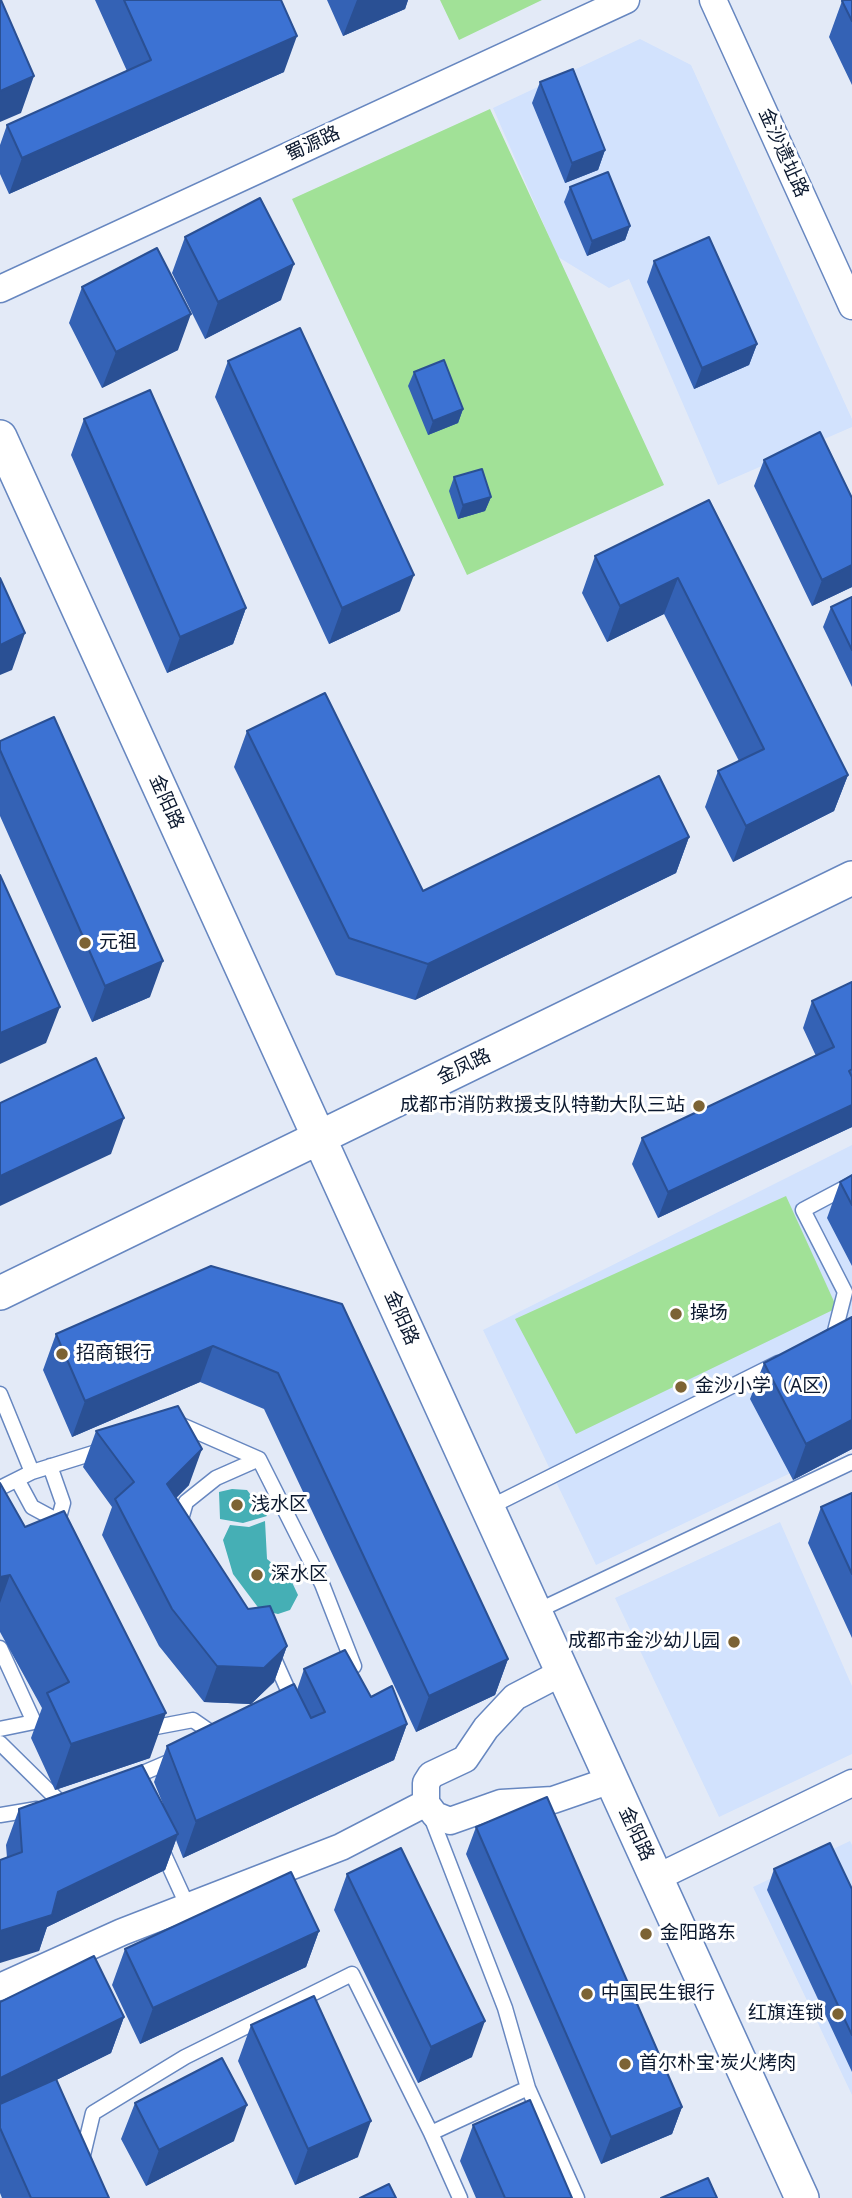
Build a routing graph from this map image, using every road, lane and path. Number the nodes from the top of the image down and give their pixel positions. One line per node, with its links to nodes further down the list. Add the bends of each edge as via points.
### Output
1 (626, 0): 3 (street, 蜀源路)
2 (713, 0): 4 (street, 金沙遗址路)
3 (0, 289)
4 (852, 306)
5 (0, 437): 7 (street, 金阳路)
6 (852, 878): 7 (street, 金凤路)
7 (319, 1137): 9 (street, 金凤路); 19 (street, 金阳路)
8 (852, 1184): 19 (lane, via 803,1210 845,1292 834,1335)
9 (0, 1293)
10 (0, 1394): 16 (lane)
11 (154, 1433): 13 (lane, via 179,1424)
12 (117, 1445): 15 (lane)
13 (260, 1460): 22 (lane, via 216,1478 186,1502 176,1535); 27 (lane, via 322,1584 354,1666)
14 (852, 1463): 23 (lane)
15 (50, 1466): 16 (lane); 20 (lane, via 63,1503)
16 (32, 1472): 17 (lane)
17 (18, 1481): 18 (lane); 20 (lane, via 32,1507)
18 (0, 1488)
19 (488, 1508): 23 (street, 金阳路)
20 (58, 1521): 21 (lane)
21 (66, 1546)
22 (183, 1546)
23 (535, 1612): 26 (street, 金阳路)
24 (264, 1640): 28 (lane, via 298,1696)
25 (0, 1648): 30 (lane, via 34,1722)
26 (562, 1672): 32 (street, 金阳路); 35 (street, via 515,1697 465,1759 431,1775 426,1783)
27 (329, 1679)
28 (276, 1708)
29 (147, 1709): 34 (lane, via 142,1718 156,1727 193,1720 214,1742)
30 (0, 1729)
31 (0, 1743): 36 (lane, via 68,1802)
32 (611, 1780): 35 (street, via 553,1800 501,1803 450,1821 436,1815); 38 (street, 金阳路)
33 (852, 1783): 38 (street)
34 (128, 1784)
35 (426, 1803): 39 (street, via 341,1847); 41 (lane, via 505,2008)
36 (0, 1815)
37 (156, 1837): 39 (lane)
38 (656, 1878): 46 (street, 金阳路)
39 (188, 1907): 40 (street)
40 (0, 1987)
41 (528, 2088): 42 (lane); 45 (lane)
42 (431, 2133): 43 (lane, via 352,1974 185,2057 93,2113 82,2159); 44 (lane)
43 (96, 2179)
44 (460, 2198)
45 (577, 2198)
46 (802, 2198)

